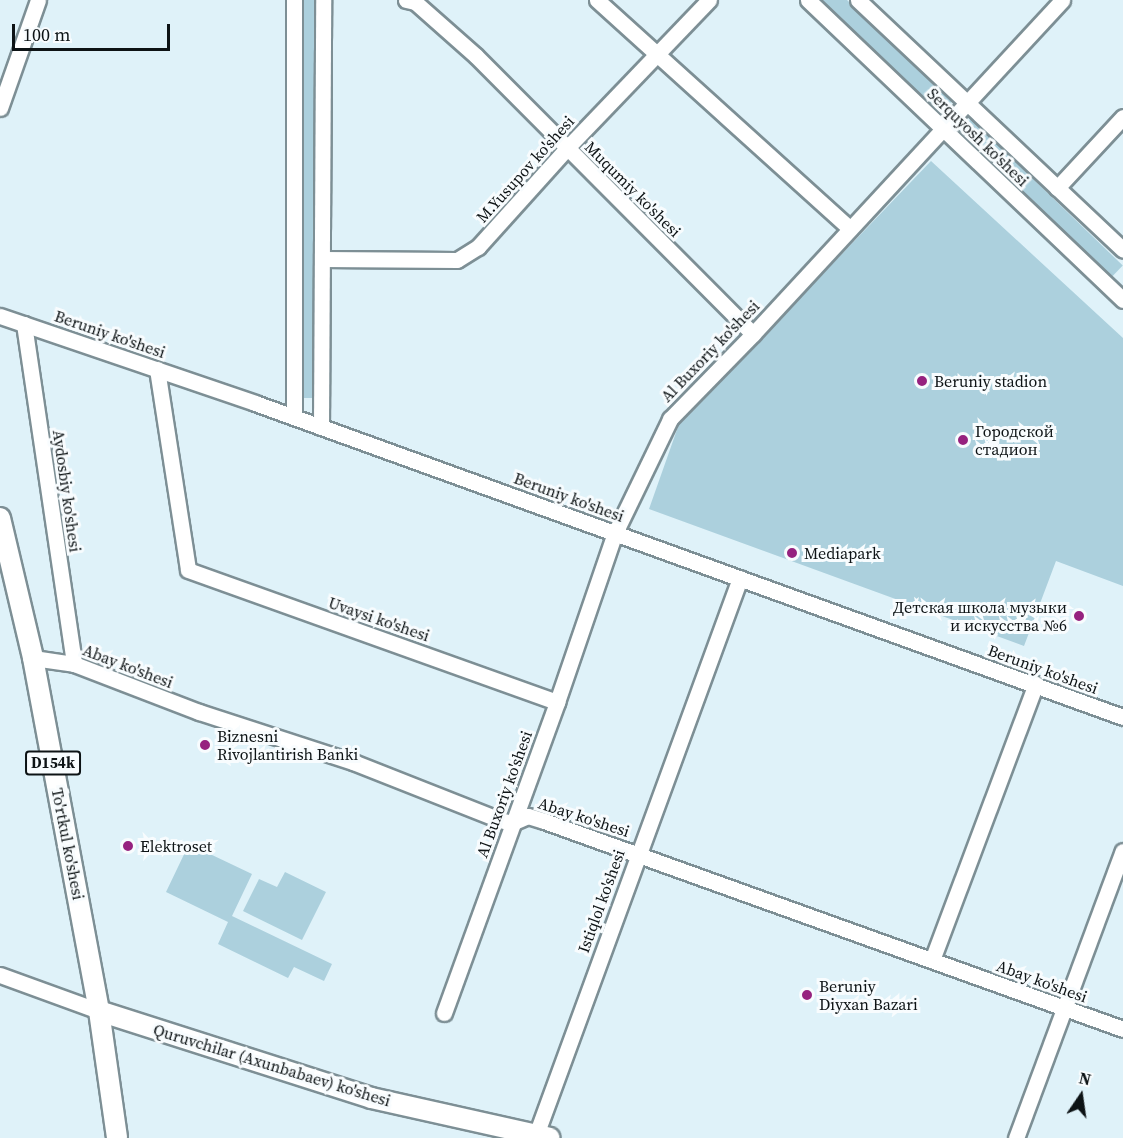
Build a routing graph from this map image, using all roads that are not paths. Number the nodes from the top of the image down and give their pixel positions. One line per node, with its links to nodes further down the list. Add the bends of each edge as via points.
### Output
1 (38, 0): 12 (street)
2 (294, 0): 25 (street)
3 (323, 0): 19 (street)
4 (406, 0): 15 (street, Muqumiy ko'shesi, via 415,2 476,56)
5 (597, 0): 10 (street)
6 (709, 0): 10 (street, M.Yusupov ko'shesi)
7 (808, 0): 14 (street, Serquyosh ko'shesi)
8 (858, 0): 11 (street, Serquyosh ko'shesi)
9 (1053, 3): 11 (street, Al Buxoriy ko'shesi)
10 (656, 56): 15 (street, M.Yusupov ko'shesi); 17 (street)
11 (966, 100): 14 (street, Al Buxoriy ko'shesi); 16 (street, Serquyosh ko'shesi)
12 (0, 108)
13 (1123, 117): 16 (street)
14 (942, 127): 17 (street, Al Buxoriy ko'shesi); 20 (street, Serquyosh ko'shesi)
15 (567, 148): 19 (street, M.Yusupov ko'shesi, via 478,248 457,260); 23 (street, Muqumiy ko'shesi)
16 (1057, 188): 18 (street, Serquyosh ko'shesi)
17 (849, 228): 23 (street, Al Buxoriy ko'shesi)
18 (1123, 250)
19 (322, 259): 26 (street)
20 (1123, 300)
21 (0, 316): 22 (street, Beruniy ko'shesi)
22 (24, 324): 24 (street, Beruniy ko'shesi); 32 (street, Aydosbiy ko'shesi)
23 (753, 334): 28 (street, Al Buxoriy ko'shesi, via 670,419)
24 (157, 369): 25 (street, Beruniy ko'shesi); 34 (street, Uvaysi ko'shesi, via 188,570)
25 (294, 417): 26 (street, Beruniy ko'shesi)
26 (321, 427): 28 (street, Beruniy ko'shesi)
27 (0, 518): 29 (main road, To'rtkul ko'shesi / D154k)
28 (615, 533): 30 (street, Beruniy ko'shesi); 34 (street, Al Buxoriy ko'shesi)
29 (6, 573): 31 (main road, To'rtkul ko'shesi / D154k)
30 (740, 578): 33 (street, Beruniy ko'shesi, via 856,623); 38 (street, Istiqlol ko'shesi)
31 (33, 658): 32 (street, Abay ko'shesi); 42 (main road, To'rtkul ko'shesi / D154k)
32 (74, 664): 36 (street, Abay ko'shesi, via 199,712 353,762)
33 (1036, 684): 35 (street, Beruniy ko'shesi); 39 (street)
34 (557, 702): 36 (street, Al Buxoriy ko'shesi)
35 (1123, 717)
36 (512, 823): 38 (street, Abay ko'shesi, via 528,816); 43 (street, Al Buxoriy ko'shesi)
37 (1123, 851): 41 (street)
38 (637, 853): 39 (street, Abay ko'shesi); 45 (street, Istiqlol ko'shesi)
39 (932, 960): 41 (street, Abay ko'shesi)
40 (0, 975): 42 (street, Quruvchilar (Axunbabaev) ko'shesi)
41 (1062, 1008): 44 (street, Abay ko'shesi); 47 (street)
42 (99, 1011): 45 (main road, Quruvchilar (Axunbabaev) ko'shesi, via 371,1098); 46 (main road, To'rtkul ko'shesi / D154k)
43 (444, 1013)
44 (1123, 1029)
45 (543, 1136)
46 (117, 1138)
47 (1016, 1138)

